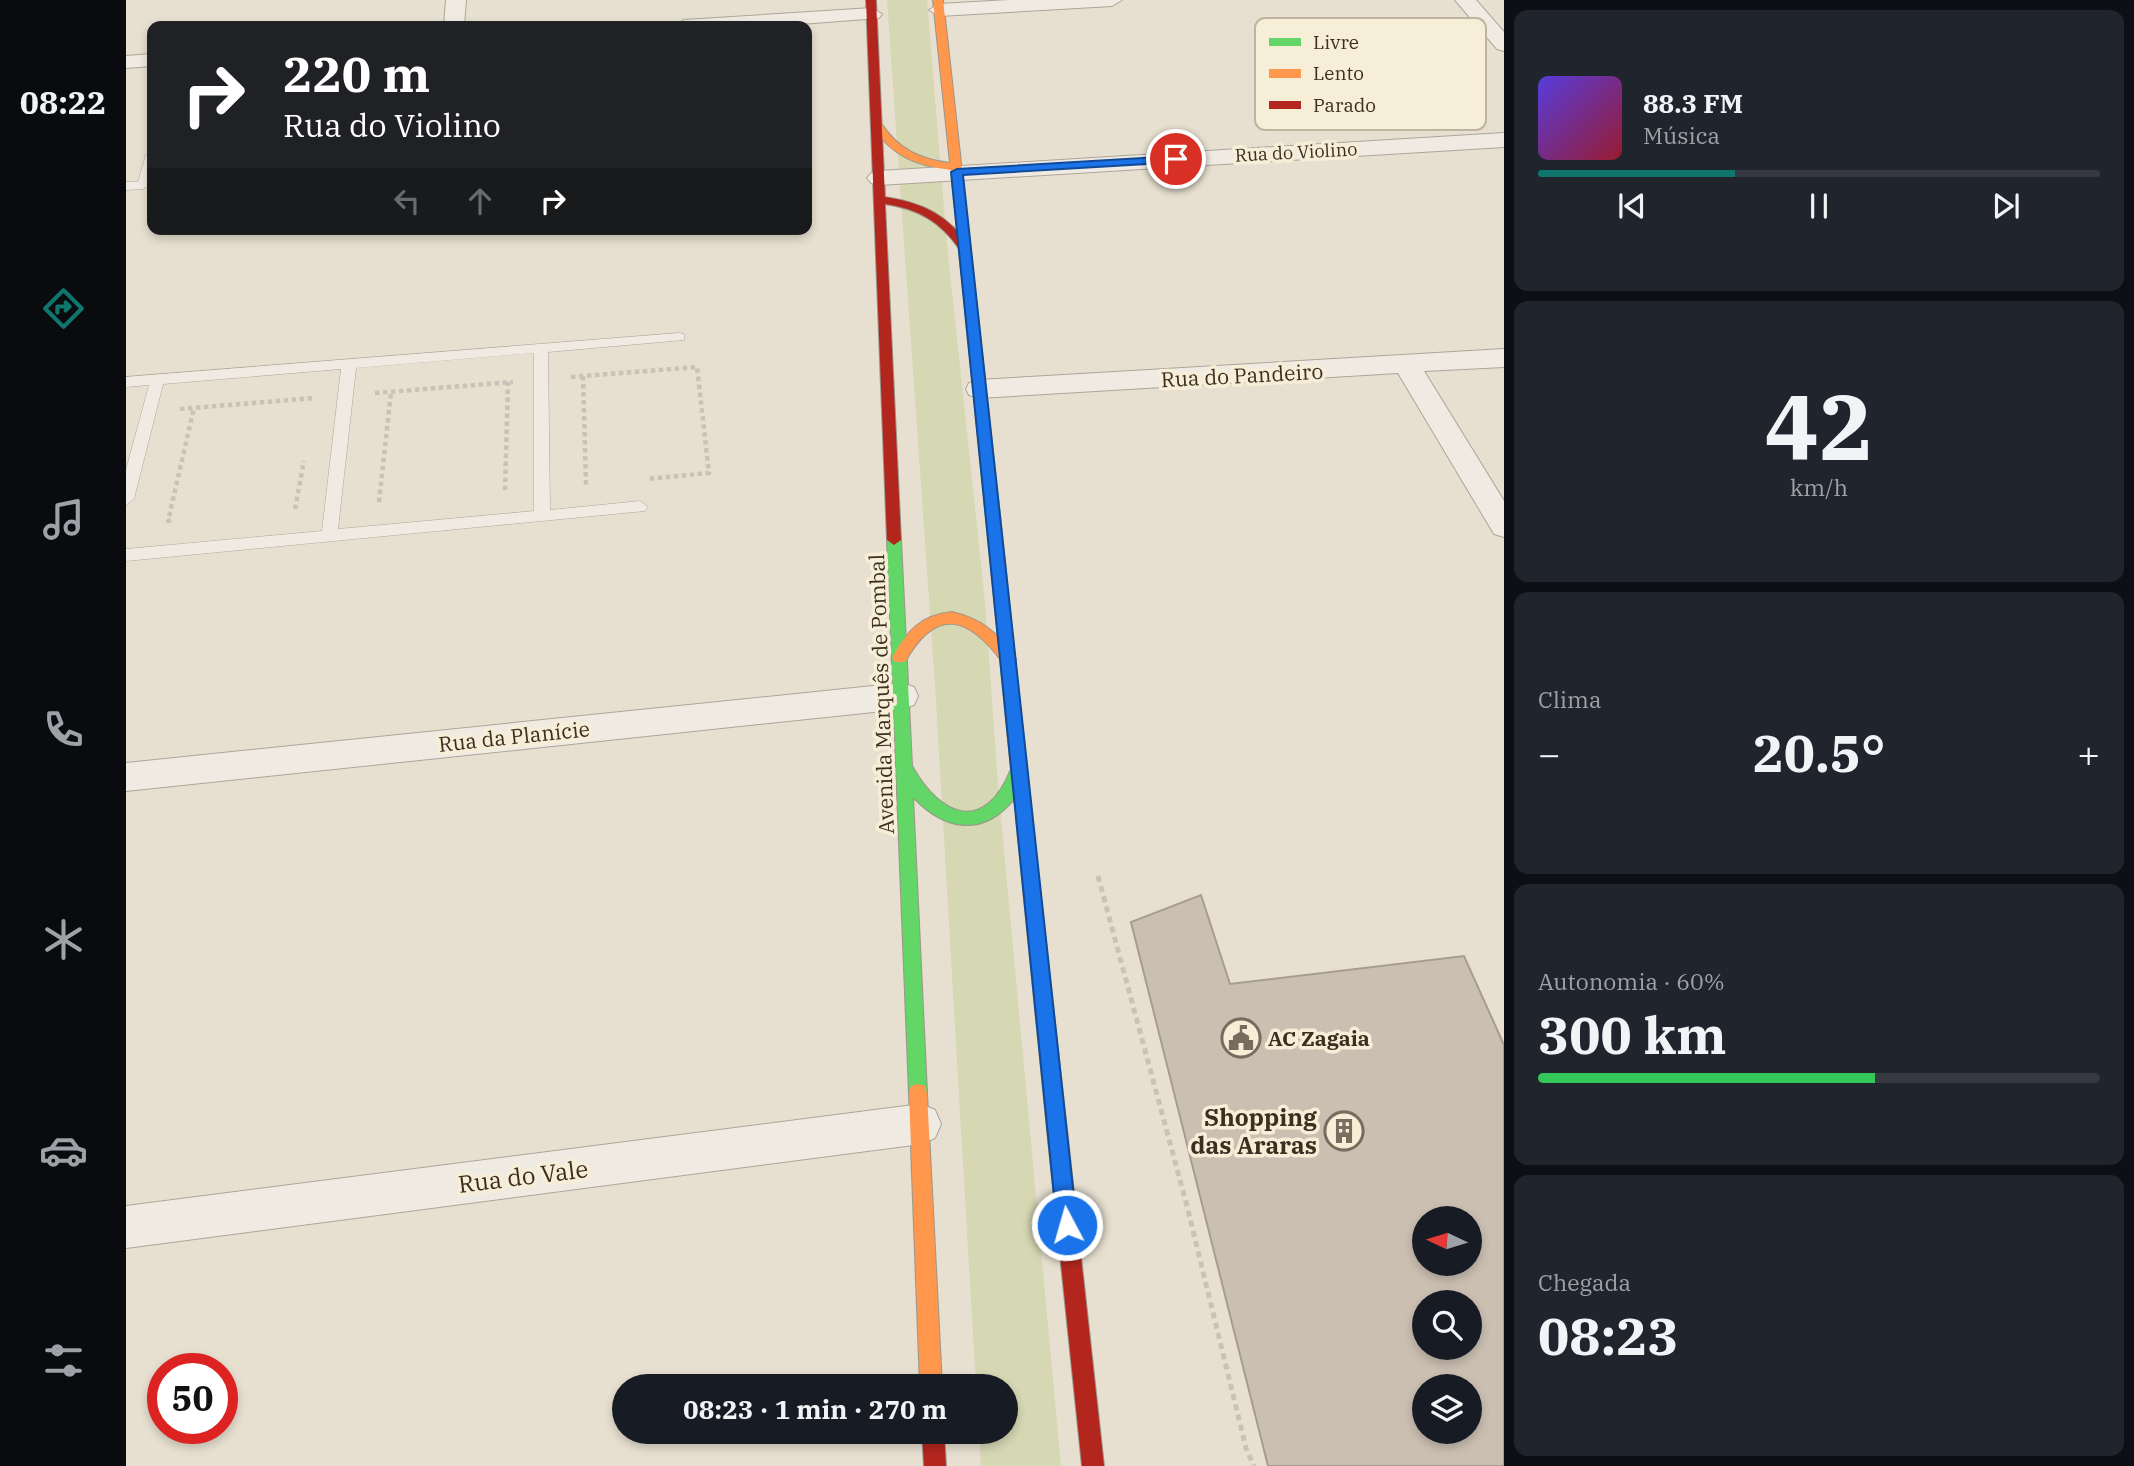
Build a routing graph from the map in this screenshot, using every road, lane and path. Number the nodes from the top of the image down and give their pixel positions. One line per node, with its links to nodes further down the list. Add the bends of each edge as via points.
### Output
1 (456, 0): 7 (street)
2 (1112, 0): 4 (street)
3 (1465, 0): 6 (street)
4 (939, 5): 15 (main road)
5 (872, 7): 8 (street); 13 (main road, Avenida Marquês de Pombal)
6 (1481, 18)
7 (454, 21)
8 (733, 21)
9 (1486, 24): 10 (street)
10 (1504, 45)
11 (147, 60): 12 (street)
12 (126, 62)
13 (877, 125): 15 (main road, via 883,140 900,154); 18 (main road, Avenida Marquês de Pombal)
14 (1504, 140): 15 (street, Rua do Violino)
15 (956, 169): 18 (street, Rua do Violino); 19 (main road)
16 (147, 172): 17 (lane, via 143,185)
17 (126, 186)
18 (880, 189): 19 (main road, via 936,213 955,229); 48 (main road, Avenida Marquês de Pombal)
19 (964, 248): 30 (main road)
20 (679, 337): 21 (lane)
21 (541, 348): 23 (lane); 43 (lane)
22 (1504, 358): 24 (street, Rua do Pandeiro)
23 (349, 364): 27 (lane); 46 (lane)
24 (1407, 366): 30 (street, Rua do Pandeiro); 45 (street)
25 (697, 367): 36 (path, via 709,473)
26 (583, 376): 37 (path, via 586,485)
27 (157, 380): 28 (lane); 39 (lane)
28 (126, 382)
29 (508, 383): 38 (path, via 505,493)
30 (979, 389): 49 (main road)
31 (391, 392): 40 (path, via 379,504)
32 (314, 398): 34 (path)
33 (194, 408): 44 (path, via 168,520)
34 (312, 410)
35 (304, 459): 42 (path, via 297,509)
36 (636, 480)
37 (599, 484)
38 (494, 494)
39 (126, 499)
40 (392, 503)
41 (640, 507): 43 (lane)
42 (285, 510)
43 (542, 516): 46 (lane)
44 (182, 519)
45 (1504, 526)
46 (329, 536): 47 (lane)
47 (126, 555)
48 (900, 658): 49 (main road, via 915,629 951,618 989,629); 50 (main road, Avenida Marquês de Pombal)
49 (1008, 659): 52 (main road)
50 (902, 695): 51 (main road, Avenida Marquês de Pombal); 53 (street, Rua da Planície)
51 (905, 769): 52 (main road, via 925,803 943,814 966,818 988,814 1006,803 1017,788); 55 (main road, Avenida Marquês de Pombal)
52 (1019, 769): 60 (main road)
53 (126, 777)
54 (1098, 876): 61 (path)
55 (921, 1124): 56 (street, Rua do Vale); 57 (main road, Avenida Marquês de Pombal)
56 (126, 1227)
57 (931, 1374)
58 (934, 1444): 59 (main road)
59 (935, 1466)
60 (1093, 1466)
61 (1254, 1466)

